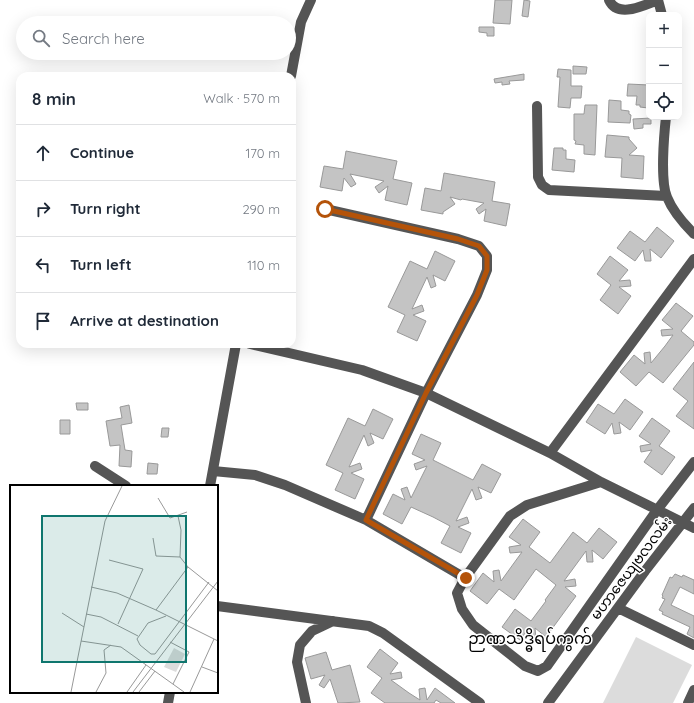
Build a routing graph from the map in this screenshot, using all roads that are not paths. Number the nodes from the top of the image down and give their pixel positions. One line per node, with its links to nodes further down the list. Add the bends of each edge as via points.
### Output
1 (311, 0): 4 (street, via 301,22)
2 (609, 0): 3 (street, via 617,8 630,10 658,0)
3 (661, 12)
4 (296, 47)
5 (293, 60): 6 (street)
6 (291, 72)
7 (537, 106): 9 (street, via 538,176 542,185 549,190)
8 (666, 120): 9 (street)
9 (666, 196): 11 (street, via 679,219)
10 (325, 209): 15 (street, via 458,239 479,246 487,256 487,270 477,295)
11 (694, 234)
12 (694, 259): 16 (street)
13 (235, 348): 19 (street)
14 (267, 348): 15 (street, via 362,370)
15 (426, 393): 16 (street); 25 (street)
16 (550, 453): 20 (street)
17 (694, 462): 24 (street)
18 (95, 466): 21 (street)
19 (212, 471): 22 (street); 25 (street, via 255,476 285,485)
20 (600, 482): 24 (street); 28 (street, via 527,505 510,516)
21 (124, 485)
22 (210, 485)
23 (694, 508): 26 (street, မဟာဇေယျဗလလမ်း)
24 (657, 510): 26 (street); 28 (street, via 547,666 538,670 524,666 473,625 462,609 457,592)
25 (366, 520): 28 (street)
26 (683, 523): 27 (street); 30 (street, မဟာဇေယျဗလလမ်း)
27 (694, 528)
28 (466, 578)
29 (218, 606): 31 (street)
30 (618, 608): 32 (street); 38 (street, မဟာဇေယျဗလလမ်း)
31 (333, 621): 36 (street, via 312,631 300,645 297,662); 37 (street, via 369,626 383,633)
32 (694, 645)
33 (694, 690): 39 (street)
34 (170, 693): 35 (street)
35 (168, 703)
36 (306, 703)
37 (480, 703)
38 (548, 703)
39 (688, 703)

